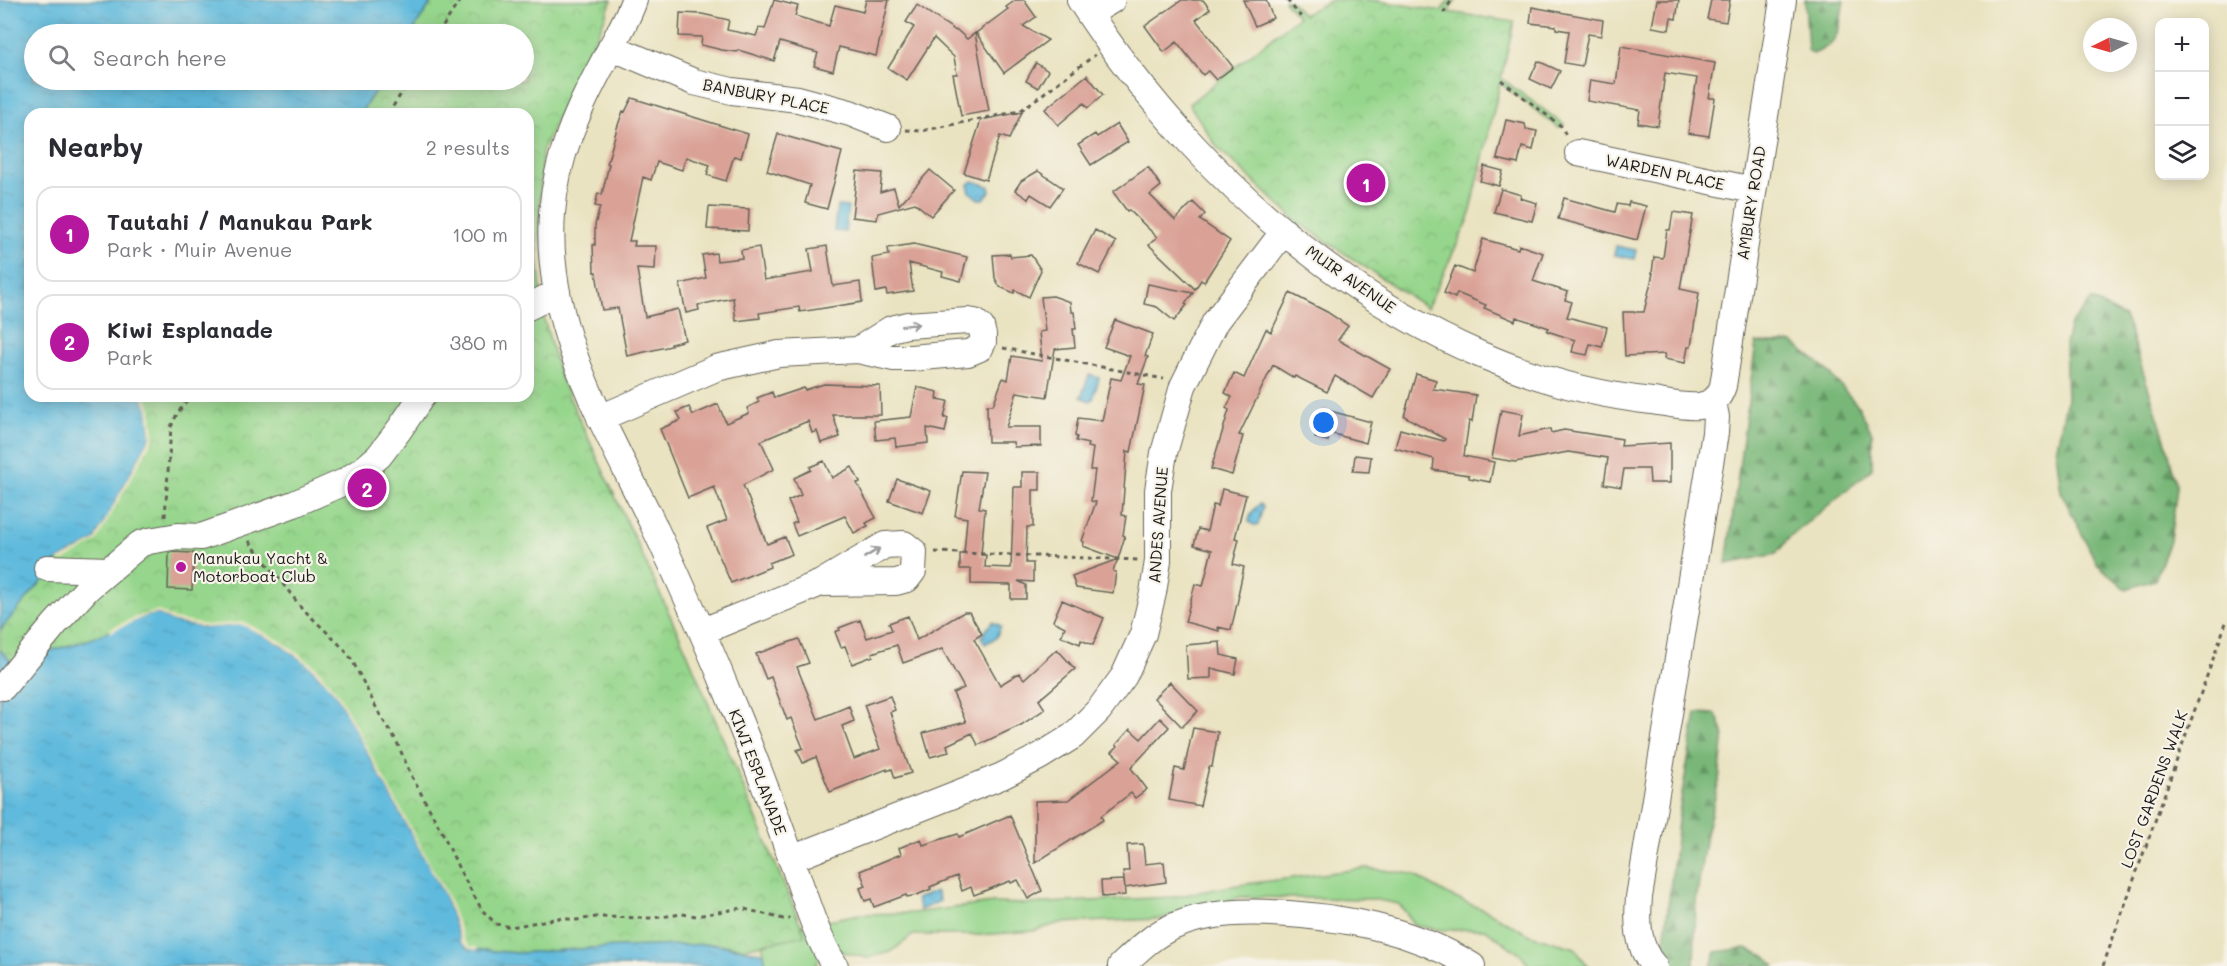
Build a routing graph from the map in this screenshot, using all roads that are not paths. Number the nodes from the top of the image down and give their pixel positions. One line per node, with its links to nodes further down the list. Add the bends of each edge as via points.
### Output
1 (634, 0): 5 (street, KIWI ESPLANADE)
2 (1112, 0): 4 (street)
3 (1783, 0): 8 (street, AMBURY ROAD)
4 (1084, 7): 9 (street, MUIR AVENUE, via 1109,45 1193,146)
5 (611, 47): 6 (street, BANBURY PLACE, via 694,82 798,99); 10 (street, KIWI ESPLANADE, via 565,144 557,177 552,213)
6 (888, 128)
7 (1578, 153): 8 (street, WARDEN PLACE)
8 (1753, 190): 14 (street, AMBURY ROAD, via 1723,386)
9 (1284, 231): 14 (street, MUIR AVENUE, via 1418,326 1518,370 1626,399 1698,407); 21 (street, ANDES AVENUE, via 1215,322 1183,386 1158,490 1158,561 1143,634 1124,676 1099,710 1072,736 1002,776)
10 (556, 293): 11 (street); 15 (street, KIWI ESPLANADE, via 577,366)
11 (534, 304)
12 (980, 348): 15 (street, via 981,327 975,322 907,325 891,329 858,350 779,354 716,368)
13 (418, 402): 17 (street, via 379,456 344,482 201,537 171,537 140,544)
14 (1713, 402): 22 (street, via 1715,433 1639,897 1638,929)
15 (600, 418): 19 (street, KIWI ESPLANADE)
16 (47, 568): 17 (street)
17 (110, 570): 20 (street, via 55,624)
18 (821, 583): 18 (street, one-way to 18, via 885,546 904,544 914,552 914,571 907,579); 19 (street)
19 (703, 631): 21 (street, KIWI ESPLANADE)
20 (3, 687)
21 (791, 859): 23 (street, KIWI ESPLANADE, via 809,910)
22 (1644, 961)
23 (836, 966)
24 (1121, 966): 25 (street, via 1169,928 1228,913 1269,913 1372,924 1431,944)
25 (1472, 966)

